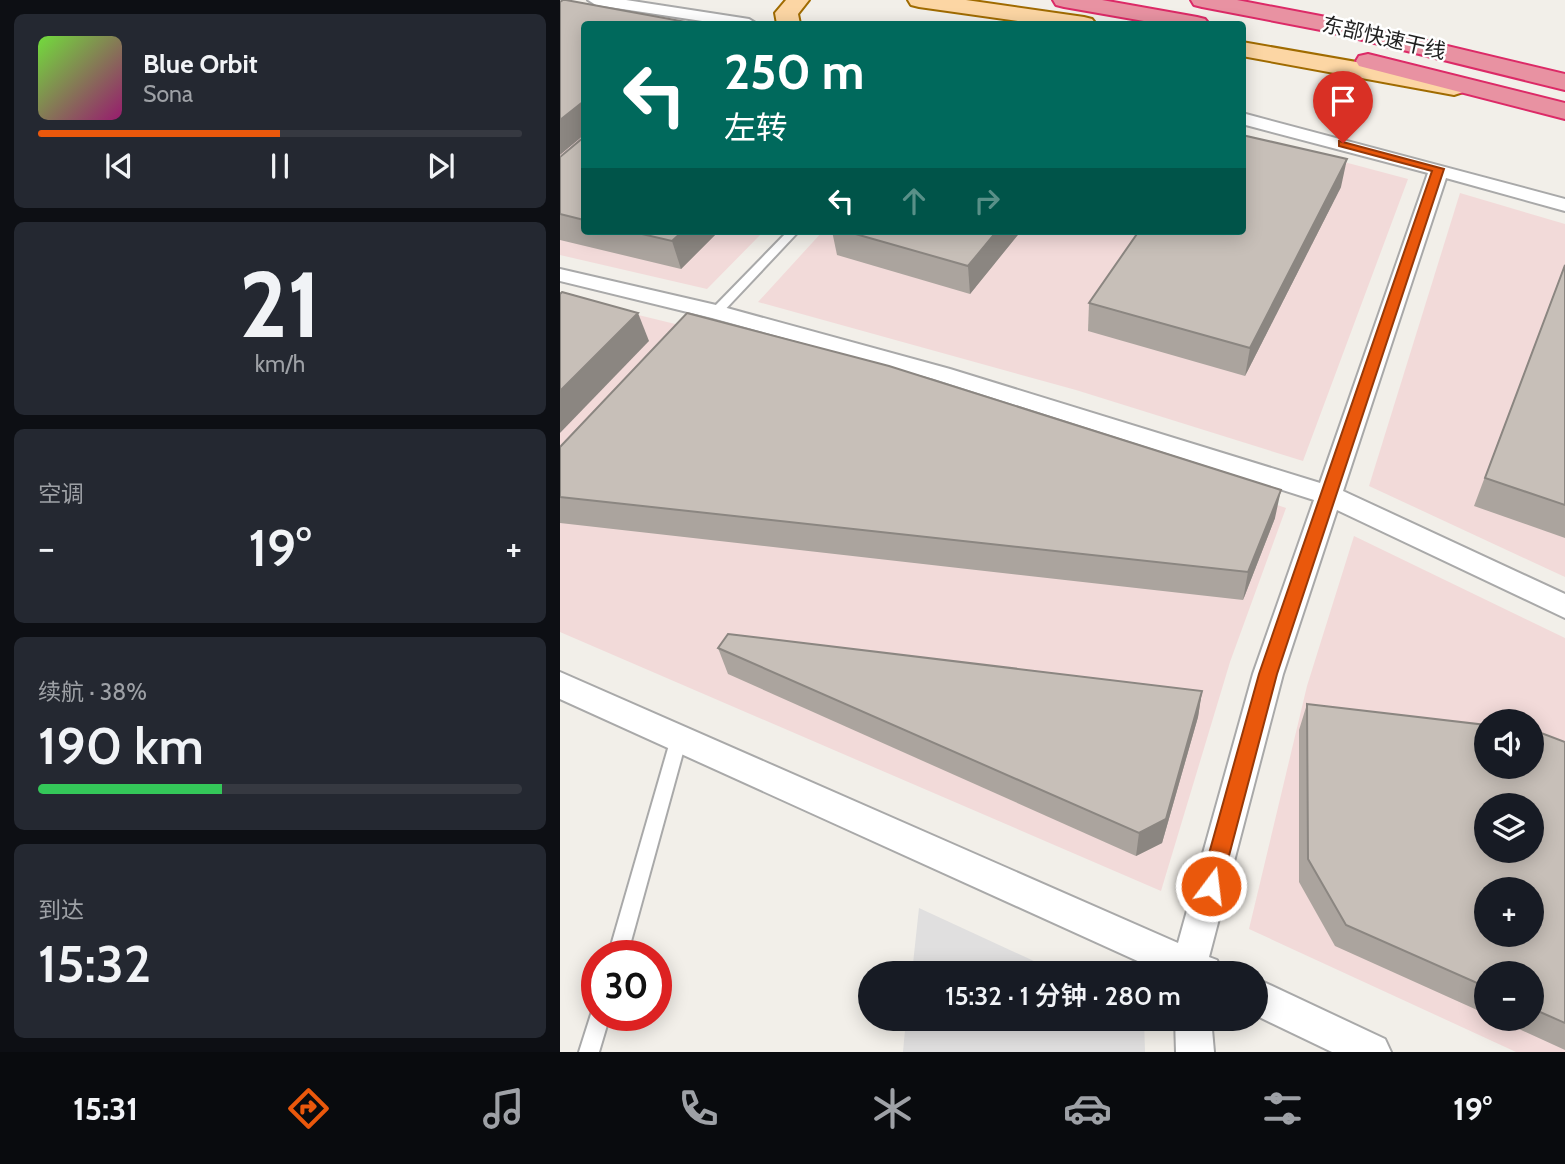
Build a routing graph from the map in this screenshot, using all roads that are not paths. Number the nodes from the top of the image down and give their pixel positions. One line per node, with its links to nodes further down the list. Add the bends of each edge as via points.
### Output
1 (596, 0): 7 (street)
2 (798, 0): 8 (main road, via 786,13)
3 (919, 0): 9 (main road)
4 (1064, 0): 10 (highway)
5 (1202, 0): 13 (highway, 东部快速干线)
6 (1265, 0): 13 (highway)
7 (730, 21)
8 (788, 21)
9 (1063, 21)
10 (1181, 21)
11 (1246, 34): 15 (highway, 东部快速干线)
12 (1246, 50): 15 (main road)
13 (1519, 70): 14 (highway, 东部快速干线)
14 (1565, 82)
15 (1516, 98): 16 (highway, 东部快速干线)
16 (1565, 111)
17 (1246, 119): 18 (street)
18 (1439, 169): 19 (street); 23 (street)
19 (1565, 205)
20 (790, 235): 22 (lane)
21 (560, 275): 22 (street)
22 (716, 312): 23 (street, via 1039,402)
23 (1329, 495): 24 (street); 29 (street, via 1268,674)
24 (1565, 607)
25 (560, 685): 26 (street)
26 (679, 738): 27 (lane); 28 (street)
27 (622, 940)
28 (1173, 961)
29 (1197, 961)
30 (1268, 1002): 35 (street)
31 (596, 1031): 33 (lane)
32 (1194, 1031): 34 (street)
33 (590, 1052)
34 (1195, 1052)
35 (1372, 1052)

